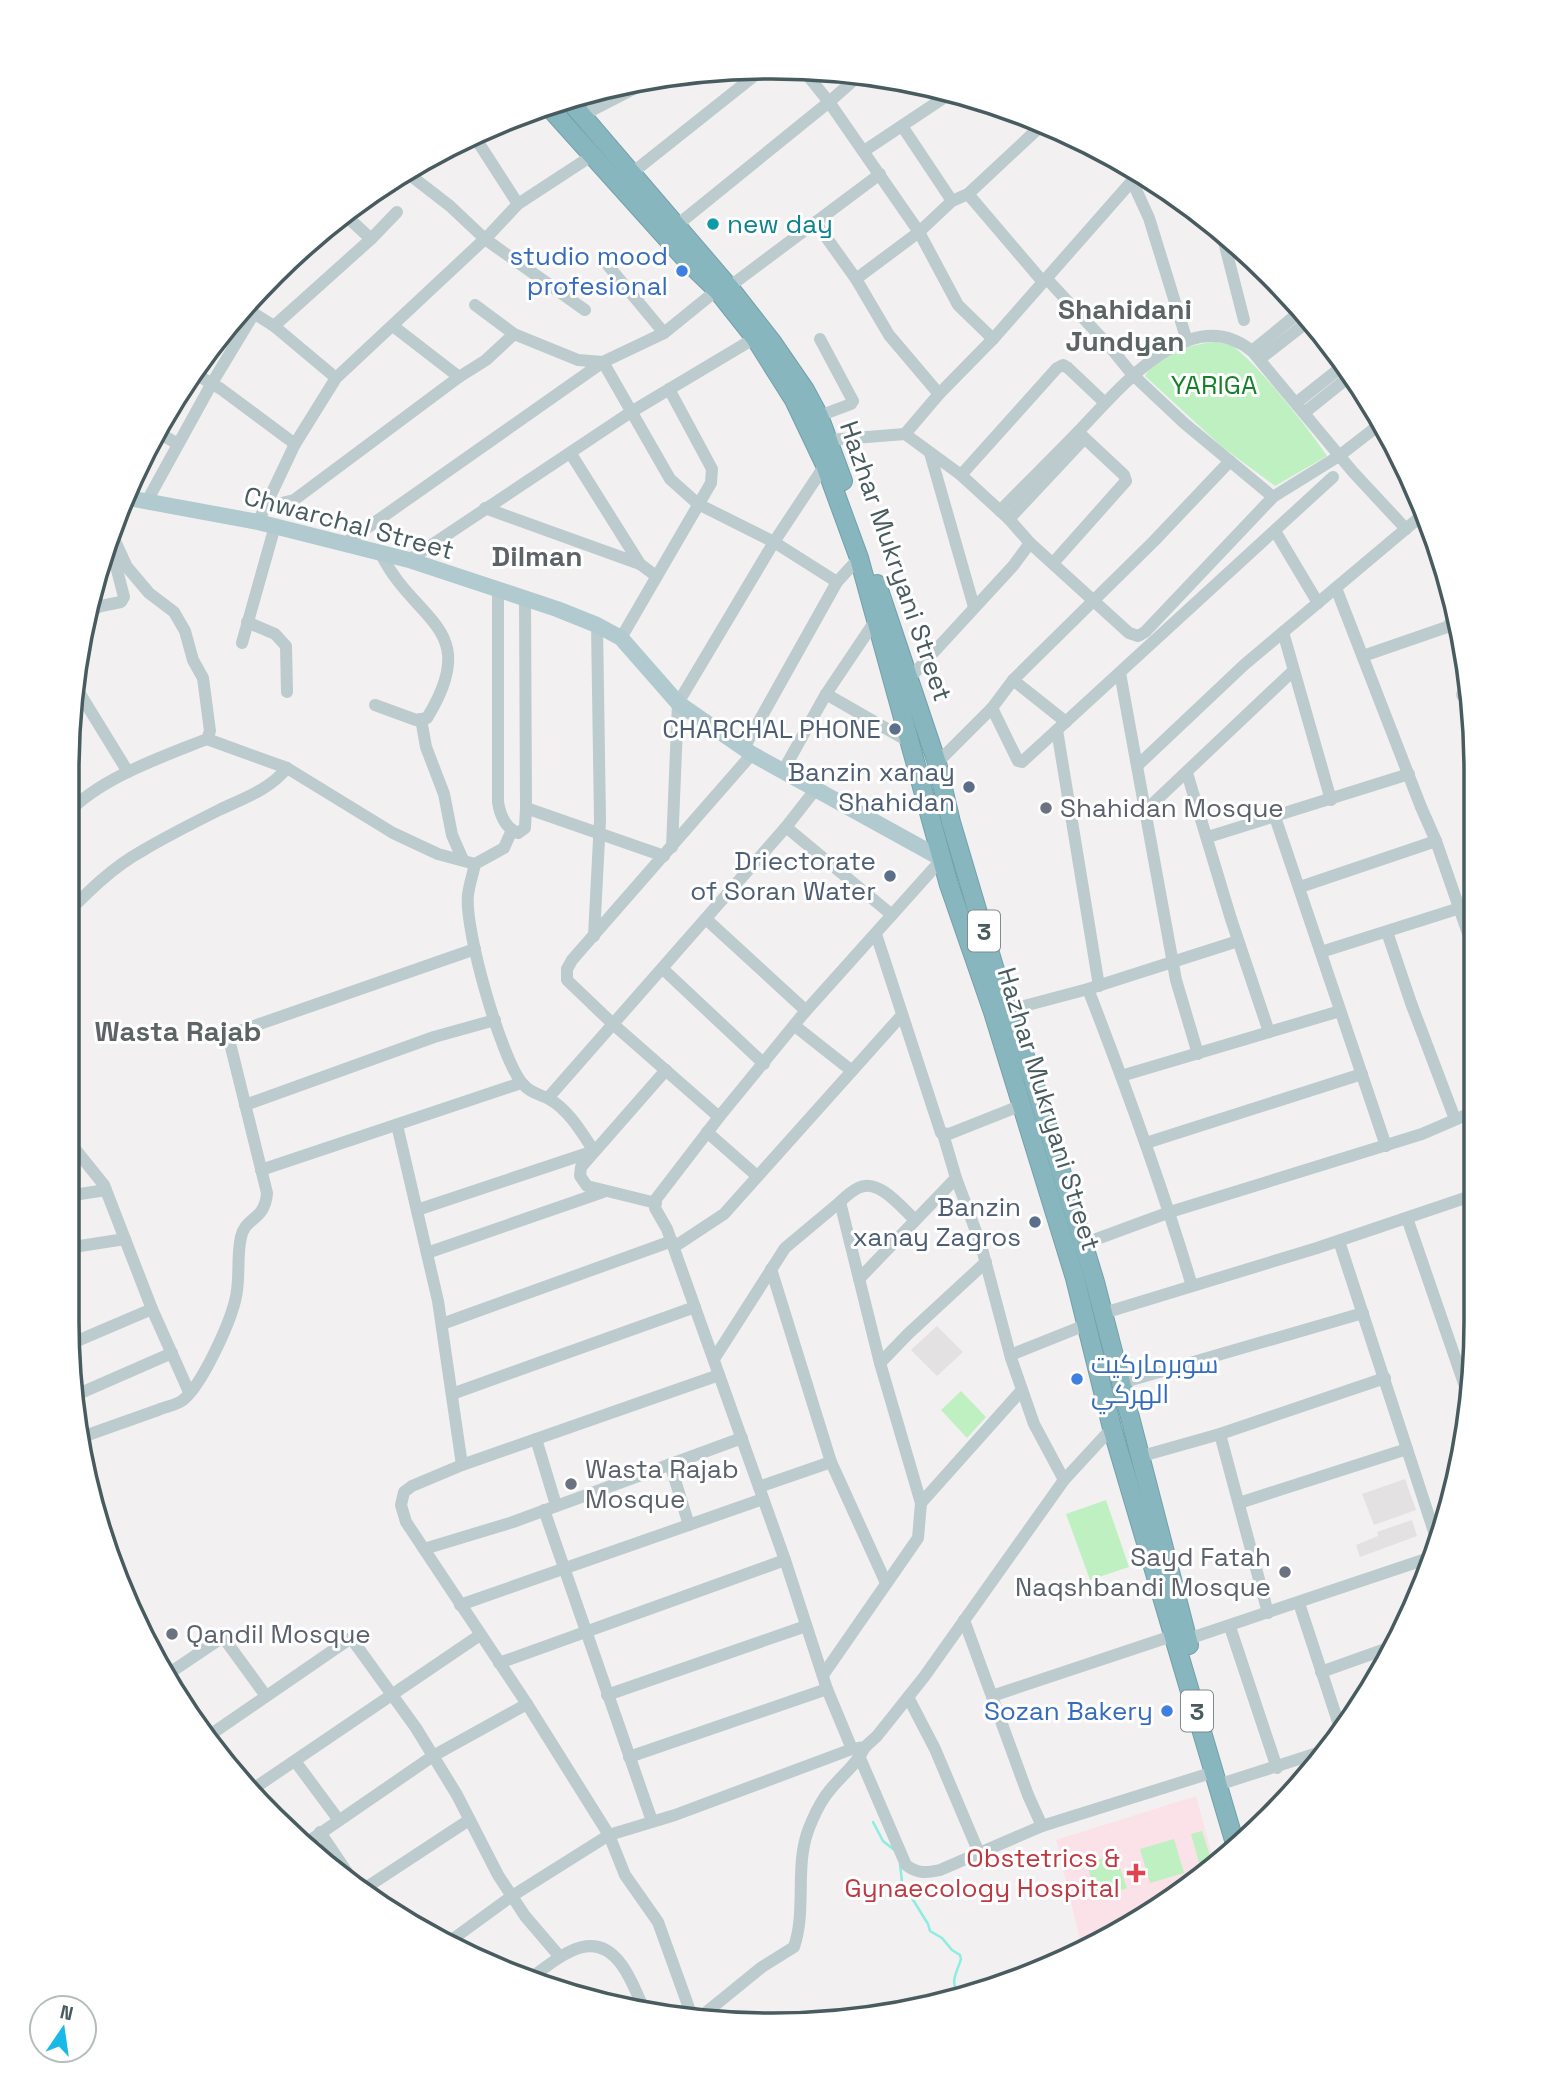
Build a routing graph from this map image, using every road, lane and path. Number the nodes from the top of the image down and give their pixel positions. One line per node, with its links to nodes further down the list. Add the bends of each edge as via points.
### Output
1 (751, 79): 18 (street)
2 (811, 80): 6 (street)
3 (850, 84): 6 (street)
4 (621, 95): 9 (street)
5 (939, 99): 10 (street)
6 (830, 102): 13 (street); 27 (street)
7 (576, 107): 9 (highway, Hazhar Mukryani Street / 3)
8 (555, 114): 14 (highway, Hazhar Mukryani Street / 3)
9 (583, 115): 18 (highway, Hazhar Mukryani Street / 3)
10 (902, 126): 13 (street); 21 (street)
11 (1036, 131): 20 (street)
12 (478, 144): 22 (street)
13 (864, 151): 15 (street)
14 (593, 155): 18 (highway, Hazhar Mukryani Street / 3); 22 (street)
15 (880, 174): 26 (street); 28 (street)
16 (414, 178): 30 (street)
17 (1131, 180): 34 (street)
18 (633, 184): 23 (highway, Hazhar Mukryani Street / 3)
19 (1138, 184): 48 (street)
20 (968, 194): 21 (street); 34 (street)
21 (952, 201): 28 (street)
22 (519, 204): 30 (street)
23 (652, 210): 27 (highway, Hazhar Mukryani Street / 3); 35 (highway, Hazhar Mukryani Street / 3)
24 (397, 212): 29 (street)
25 (352, 221): 29 (street)
26 (816, 223): 33 (street); 35 (street)
27 (676, 226): 35 (highway, Hazhar Mukryani Street / 3)
28 (919, 232): 33 (street); 47 (street, via 958,305)
29 (371, 239): 41 (street)
30 (485, 239): 37 (street); 42 (street)
31 (1226, 249): 40 (street)
32 (606, 263): 43 (street)
33 (856, 279): 59 (street, via 889,335)
34 (1045, 280): 47 (street); 52 (street, via 1111,346)
35 (723, 289): 43 (street); 45 (highway, Hazhar Mukryani Street / 3); 63 (highway, Hazhar Mukryani Street / 3, via 772,342)
36 (475, 305): 44 (street)
37 (584, 310)
38 (253, 315): 41 (street); 57 (street)
39 (1294, 318): 49 (street)
40 (1244, 320)
41 (274, 326): 55 (street)
42 (393, 326): 54 (street); 55 (street)
43 (664, 333): 50 (street)
44 (514, 334): 50 (street, via 578,360); 54 (street)
45 (755, 338): 58 (street); 75 (highway, Hazhar Mukryani Street / 3, via 794,400)
46 (821, 339): 63 (street, via 853,401)
47 (993, 339): 59 (street)
48 (1187, 341): 49 (street, via 1220,335 1239,340); 52 (street)
49 (1256, 355): 61 (street)
50 (603, 362): 62 (street); 91 (street)
51 (1337, 372): 61 (street)
52 (1132, 374): 60 (street); 74 (street)
53 (202, 377): 57 (street)
54 (459, 377): 83 (street, via 294,500)
55 (336, 378): 70 (street)
56 (1343, 380): 61 (street)
57 (212, 383): 69 (street); 70 (street)
58 (669, 389): 62 (street); 81 (street, via 712,469 711,483)
59 (939, 394): 65 (street)
60 (1105, 402): 66 (street); 76 (street, via 1069,368 1057,368)
61 (1300, 408): 73 (street)
62 (631, 412): 72 (street); 81 (street, via 670,479)
63 (819, 416): 68 (highway, Hazhar Mukryani Street / 3)
64 (1373, 429): 73 (street)
65 (905, 434): 68 (street); 71 (street)
66 (1081, 435): 84 (street); 97 (street, via 1126,481)
67 (166, 437): 69 (street)
68 (829, 440): 118 (highway, Hazhar Mukryani Street / 3)
69 (178, 444): 80 (street)
70 (295, 444): 83 (street)
71 (930, 453): 76 (street); 107 (street)
72 (570, 454): 82 (street); 98 (street)
73 (1339, 456): 78 (street); 87 (street)
74 (1230, 461): 78 (street); 104 (street)
75 (825, 465): 89 (street); 95 (highway, Hazhar Mukryani Street / 3)
76 (961, 475): 84 (street)
77 (1333, 477): 88 (street)
78 (1273, 497): 104 (street, via 1145,632 1138,636 1129,632)
79 (134, 499): 80 (main road, Chwarchal Street)
80 (147, 501): 83 (main road, Chwarchal Street)
81 (698, 504): 89 (street); 99 (street)
82 (485, 508): 96 (street); 98 (street)
83 (261, 514): 86 (main road, Chwarchal Street)
84 (1005, 515): 90 (street)
85 (1417, 520): 87 (street)
86 (275, 526): 91 (main road, Chwarchal Street); 109 (street)
87 (1406, 529): 101 (street)
88 (1275, 531): 105 (street); 117 (street)
89 (774, 542): 100 (street); 123 (street)
90 (1030, 543): 97 (street); 107 (street)
91 (344, 544): 94 (main road, Chwarchal Street)
92 (117, 547): 93 (street)
93 (119, 554): 106 (street, via 116,566 124,597 121,602); 128 (street, via 139,584 180,619 203,678)
94 (381, 554): 96 (main road, Chwarchal Street); 126 (street, via 392,576 429,615 447,649 450,662 445,682 427,718)
95 (859, 558): 100 (street); 108 (highway, Hazhar Mukryani Street / 3)
96 (409, 560): 102 (main road, Chwarchal Street)
97 (1054, 562): 104 (street)
98 (640, 564): 99 (street)
99 (656, 576): 113 (street)
100 (837, 582): 130 (street)
101 (1336, 588): 105 (street); 115 (street)
102 (498, 590): 103 (main road, Chwarchal Street); 145 (street, via 498,802)
103 (526, 598): 110 (main road, Chwarchal Street); 141 (street)
104 (1094, 601): 119 (street)
105 (1318, 603): 112 (street)
106 (99, 607)
107 (974, 607): 118 (street)
108 (876, 621): 121 (street); 129 (highway, Hazhar Mukryani Street / 3)
109 (247, 622): 114 (street); 120 (street, via 275,634 286,646)
110 (597, 625): 113 (main road, Chwarchal Street); 146 (street)
111 (1449, 625): 115 (street)
112 (1283, 632): 116 (street); 132 (street)
113 (621, 638): 123 (main road, Chwarchal Street)
114 (242, 643)
115 (1363, 656): 137 (street)
116 (1293, 671): 136 (street); 139 (street)
117 (1120, 673): 127 (street); 132 (street)
118 (909, 679): 131 (highway, Hazhar Mukryani Street / 3)
119 (1013, 680): 125 (street); 127 (street)
120 (287, 692)
121 (826, 694): 129 (street); 134 (street)
122 (83, 699): 135 (street)
123 (677, 703): 130 (main road, Chwarchal Street); 149 (street)
124 (375, 705): 126 (street)
125 (992, 708): 127 (street, via 1019,762); 131 (street)
126 (421, 719): 151 (street, via 452,835)
127 (1061, 726): 166 (street)
128 (208, 739): 133 (street); 135 (street)
129 (908, 741): 150 (highway, Hazhar Mukryani Street / 3)
130 (748, 751): 134 (main road, Chwarchal Street); 149 (street)
131 (937, 763): 167 (highway, Hazhar Mukryani Street / 3)
132 (1138, 765): 142 (street)
133 (287, 768): 151 (street, via 382,827 438,854); 153 (street, via 259,792 134,855)
134 (783, 771): 138 (main road, Chwarchal Street)
135 (128, 772): 140 (street)
136 (1187, 773): 142 (street); 147 (street)
137 (1409, 774): 139 (street); 148 (street)
138 (816, 790): 144 (street); 150 (main road, Chwarchal Street)
139 (1331, 800): 143 (street)
140 (79, 804)
141 (526, 808): 145 (street, via 521,833); 146 (street)
142 (1146, 810): 164 (street)
143 (1275, 817): 147 (street); 152 (street)
144 (786, 827): 155 (street); 156 (street)
145 (512, 830): 151 (street, via 504,848)
146 (599, 832): 149 (street); 160 (street)
147 (1208, 837): 161 (street)
148 (1436, 841): 152 (street); 154 (street)
149 (668, 852): 160 (street)
150 (942, 859): 155 (street); 183 (highway, Hazhar Mukryani Street / 3)
151 (469, 862): 162 (street, via 467,896)
152 (1300, 887): 163 (street)
153 (79, 900)
154 (1460, 908): 157 (street); 158 (street)
155 (892, 915): 159 (street)
156 (706, 919): 165 (street); 169 (street)
157 (1464, 920)
158 (1387, 932): 163 (street); 189 (street)
159 (876, 934): 169 (street); 170 (street)
160 (594, 936): 172 (street, via 572,960 567,980)
161 (1238, 941): 164 (street); 174 (street)
162 (475, 949): 171 (street); 185 (street, via 228,1035)
163 (1321, 952): 168 (street)
164 (1173, 961): 166 (street); 175 (street)
165 (663, 968): 172 (street); 176 (street)
166 (1094, 987): 167 (street); 180 (street)
167 (1009, 1010): 181 (highway, Hazhar Mukryani Street / 3)
168 (1340, 1011): 174 (street); 179 (street)
169 (804, 1013): 173 (street)
170 (902, 1015): 178 (street); 192 (street)
171 (495, 1020): 182 (street, via 504,1050); 185 (street, via 434,1037)
172 (614, 1025): 177 (street); 184 (street)
173 (795, 1026): 176 (street); 178 (street)
174 (1269, 1032): 175 (street)
175 (1198, 1054): 180 (street)
176 (764, 1064): 188 (street)
177 (666, 1070): 188 (street); 195 (street)
178 (852, 1071): 198 (street)
179 (1362, 1073): 193 (street); 194 (street)
180 (1121, 1076): 193 (street)
181 (1033, 1079): 183 (highway); 213 (highway, Hazhar Mukryani Street / 3)
182 (522, 1083): 184 (street, via 535,1095); 190 (street)
183 (1016, 1086): 186 (highway, Hazhar Mukryani Street / 3)
184 (548, 1098): 195 (street, via 580,1129)
185 (245, 1105): 197 (street)
186 (1022, 1105): 192 (street); 225 (highway, Hazhar Mukryani Street / 3)
187 (1464, 1116): 189 (street)
188 (719, 1117): 191 (street)
189 (1455, 1119): 194 (street)
190 (397, 1125): 197 (street); 206 (street)
191 (707, 1132): 198 (street); 205 (street)
192 (943, 1134): 199 (street)
193 (1146, 1143): 207 (street)
194 (1386, 1146): 207 (street)
195 (594, 1151): 201 (street, via 580,1175 587,1186); 206 (street)
196 (79, 1156): 200 (street)
197 (261, 1170): 237 (street, via 266,1205 241,1236 235,1301 225,1331)
198 (757, 1176): 212 (street, via 724,1214)
199 (956, 1178): 209 (street); 216 (street)
200 (106, 1190): 202 (street); 210 (street)
201 (603, 1192): 205 (street); 215 (street)
202 (79, 1194)
203 (1464, 1198): 208 (street)
204 (840, 1202): 209 (street, via 860,1186 870,1185); 217 (street, via 785,1248); 218 (street)
205 (656, 1203): 212 (street)
206 (417, 1210): 215 (street)
207 (1170, 1212): 213 (street); 219 (street)
208 (1407, 1218): 211 (street); 232 (street)
209 (915, 1220): 218 (street)
210 (125, 1239): 214 (street); 221 (street)
211 (1339, 1241): 219 (street); 223 (street)
212 (673, 1244): 220 (street); 224 (street)
213 (1083, 1244): 222 (highway, Hazhar Mukryani Street / 3)
214 (79, 1246)
215 (427, 1254): 224 (street)
216 (986, 1262): 228 (street); 230 (street)
217 (771, 1269): 229 (street); 246 (street)
218 (859, 1279): 230 (street)
219 (1192, 1286): 222 (street)
220 (695, 1307): 229 (street); 238 (street)
221 (152, 1309): 226 (street); 227 (street)
222 (1104, 1313): 234 (highway, Hazhar Mukryani Street / 3)
223 (1363, 1313): 233 (street); 234 (street)
224 (442, 1324): 238 (street)
225 (1088, 1324): 228 (street); 239 (highway, Hazhar Mukryani Street / 3)
226 (79, 1340)
227 (172, 1353): 236 (street); 237 (street)
228 (1011, 1358): 235 (street)
229 (714, 1359): 231 (street)
230 (880, 1363): 251 (street)
231 (719, 1375): 242 (street); 243 (street)
232 (1462, 1377)
233 (1385, 1378): 240 (street); 244 (street)
234 (1121, 1383): 245 (highway, Hazhar Mukryani Street / 3)
235 (1021, 1391): 249 (street); 251 (street)
236 (83, 1392)
237 (189, 1392): 241 (street, via 182,1401)
238 (452, 1394): 248 (street)
239 (1112, 1428): 249 (street); 260 (highway, Hazhar Mukryani Street / 3)
240 (1220, 1434): 245 (street); 252 (street)
241 (89, 1435)
242 (742, 1438): 247 (street); 250 (street)
243 (536, 1439): 248 (street); 253 (street)
244 (1407, 1449): 252 (street); 255 (street)
245 (1142, 1456): 260 (highway, Hazhar Mukryani Street / 3)
246 (831, 1462): 250 (street); 261 (street)
247 (670, 1464): 253 (street); 254 (street)
248 (462, 1465): 256 (street, via 404,1492 401,1505 406,1521)
249 (1064, 1480): 265 (street)
250 (761, 1493): 254 (street); 257 (street)
251 (921, 1503): 261 (street, via 918,1538)
252 (1238, 1503): 264 (street)
253 (550, 1508): 256 (street); 259 (street)
254 (689, 1525): 259 (street)
255 (1432, 1527)
256 (424, 1549): 263 (street)
257 (785, 1560): 266 (street); 268 (street)
258 (1421, 1561): 262 (street)
259 (564, 1569): 263 (street); 268 (street)
260 (1162, 1574): 270 (highway, Hazhar Mukryani Street / 3)
261 (886, 1583): 275 (street)
262 (1299, 1603): 264 (street); 274 (street)
263 (460, 1605): 269 (street)
264 (1268, 1613): 267 (street)
265 (964, 1620): 280 (street); 281 (street)
266 (806, 1626): 275 (street); 278 (street)
267 (1230, 1627): 270 (street); 290 (street)
268 (585, 1632): 272 (street); 278 (street)
269 (480, 1635): 272 (street); 277 (street)
270 (1181, 1637): 280 (street); 291 (highway, Hazhar Mukryani Street / 3)
271 (1380, 1651): 274 (street)
272 (499, 1663): 282 (street)
273 (174, 1670): 279 (street, via 223,1637)
274 (1321, 1672): 283 (street)
275 (822, 1675): 276 (street)
276 (827, 1689): 285 (street); 288 (street)
277 (393, 1695): 279 (street, via 351,1638); 286 (street); 289 (street)
278 (607, 1695): 288 (street)
279 (266, 1696): 284 (street)
280 (992, 1696): 296 (street)
281 (908, 1697): 285 (street); 302 (street)
282 (527, 1704): 286 (street); 299 (street)
283 (1337, 1721)
284 (215, 1732)
285 (859, 1751): 295 (street); 302 (street, via 906,1866 925,1874); 311 (street, via 824,1797 808,1830 794,1947)
286 (433, 1756): 293 (street); 294 (street)
287 (1309, 1756): 290 (street)
288 (629, 1758): 295 (street)
289 (295, 1761): 292 (street); 293 (street)
290 (1277, 1768): 291 (street)
291 (1221, 1777): 296 (street); 297 (highway, Hazhar Mukryani Street / 3); 300 (highway, Hazhar Mukryani Street / 3)
292 (259, 1785)
293 (338, 1819): 298 (street)
294 (469, 1820): 304 (street); 305 (street)
295 (652, 1821): 299 (street)
296 (1042, 1826): 302 (street)
297 (1240, 1830)
298 (320, 1832): 301 (street); 303 (street)
299 (609, 1835): 305 (street); 310 (street, via 628,1881 658,1922)
300 (1234, 1836)
301 (312, 1838)
302 (979, 1853)
303 (340, 1862)
304 (370, 1885)
305 (513, 1896): 306 (street); 307 (street)
306 (456, 1937)
307 (560, 1957): 308 (street); 309 (street, via 580,1946 604,1949 621,1964)
308 (538, 1972)
309 (640, 2001)
310 (689, 2008)
311 (710, 2010)

